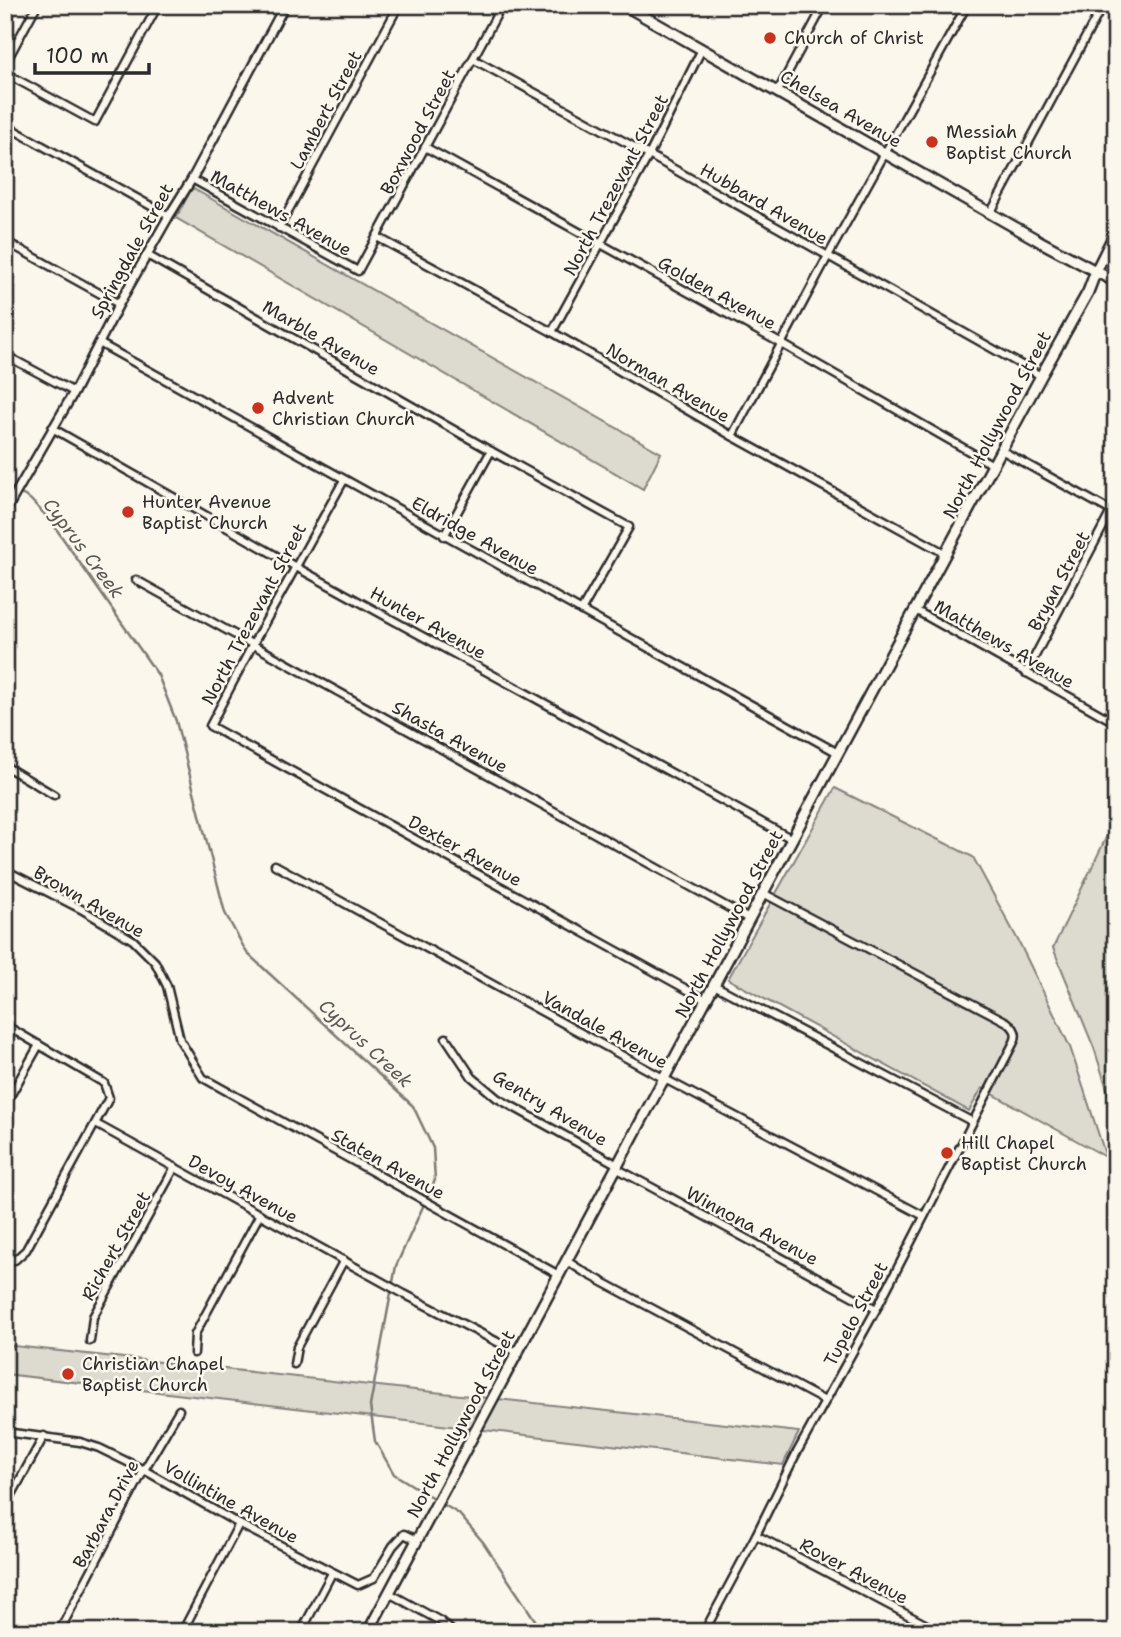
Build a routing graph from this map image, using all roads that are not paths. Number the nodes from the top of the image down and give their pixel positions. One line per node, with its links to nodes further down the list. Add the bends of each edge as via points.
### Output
1 (37, 5): 12 (street)
2 (158, 5): 13 (street, via 95,122)
3 (285, 5): 19 (street, Springdale Street)
4 (398, 5): 22 (street, Lambert Street)
5 (502, 5): 11 (street, Boxwood Street)
6 (624, 5): 10 (main road, Chelsea Avenue)
7 (824, 5): 14 (street)
8 (967, 5): 17 (street)
9 (1103, 5): 20 (street)
10 (702, 49): 14 (main road, Chelsea Avenue); 18 (street, North Trezevant Street)
11 (473, 59): 16 (street, Boxwood Street); 18 (street, Hubbard Avenue)
12 (5, 64)
13 (5, 73)
14 (778, 91): 17 (main road, Chelsea Avenue)
15 (5, 125): 21 (street)
16 (425, 147): 24 (street, Boxwood Street); 26 (street, Golden Avenue)
17 (886, 153): 20 (main road, Chelsea Avenue); 28 (street)
18 (649, 155): 26 (street, North Trezevant Street); 28 (street, Hubbard Avenue)
19 (192, 179): 21 (street, Springdale Street); 22 (street, Matthews Avenue)
20 (991, 212): 30 (main road, Chelsea Avenue)
21 (169, 216): 27 (street, Springdale Street)
22 (279, 228): 29 (street, Matthews Avenue)
23 (1116, 231): 30 (main road, North Hollywood Street)
24 (377, 237): 29 (street, Boxwood Street); 33 (street, Norman Avenue)
25 (5, 241): 32 (street)
26 (601, 245): 33 (street, North Trezevant Street); 35 (street, Golden Avenue)
27 (147, 254): 32 (street, Springdale Street); 42 (street, Marble Avenue)
28 (828, 256): 35 (street); 37 (street, Hubbard Avenue)
29 (358, 271)
30 (1096, 271): 31 (main road, Chelsea Avenue); 37 (main road, North Hollywood Street)
31 (1116, 282)
32 (119, 304): 34 (street, Springdale Street)
33 (552, 332): 40 (street, Norman Avenue)
34 (99, 343): 38 (street, Springdale Street); 44 (street, Eldridge Avenue)
35 (782, 344): 40 (street); 43 (street, Golden Avenue)
36 (5, 355): 38 (street)
37 (1041, 376): 41 (main road, North Hollywood Street)
38 (74, 392): 39 (street, Springdale Street)
39 (52, 428): 47 (street, Springdale Street); 50 (street, Hunter Avenue)
40 (732, 436): 49 (street, Norman Avenue)
41 (1001, 450): 43 (main road, North Hollywood Street); 46 (street)
42 (491, 451): 48 (street); 53 (street, Marble Avenue, via 629,527)
43 (993, 465): 49 (main road, North Hollywood Street)
44 (344, 480): 48 (street, Eldridge Avenue); 50 (street, North Trezevant Street)
45 (1116, 502): 46 (street, Bryan Street)
46 (1111, 511): 55 (street, Bryan Street)
47 (5, 512)
48 (444, 536): 53 (street, Eldridge Avenue)
49 (946, 554): 52 (main road, North Hollywood Street)
50 (296, 567): 54 (street, North Trezevant Street); 61 (street, Hunter Avenue)
51 (136, 580): 54 (street, Shasta Avenue)
52 (915, 610): 55 (street, Matthews Avenue); 58 (main road, North Hollywood Street)
53 (581, 611): 58 (street, Eldridge Avenue)
54 (253, 644): 57 (street, North Trezevant Street); 65 (street, Shasta Avenue)
55 (1026, 673): 56 (street, Matthews Avenue)
56 (1116, 723)
57 (210, 726): 67 (street, Dexter Avenue)
58 (838, 753): 61 (main road, North Hollywood Street)
59 (5, 766): 60 (street)
60 (54, 795)
61 (792, 839): 64 (main road, North Hollywood Street)
62 (275, 865): 72 (street, Vandale Avenue)
63 (5, 870): 71 (street, Brown Avenue, via 123,933 148,954 167,986 180,1040)
64 (763, 893): 65 (main road, North Hollywood Street); 74 (street, Tupelo Street, via 1014,1028 1015,1039)
65 (749, 919): 66 (main road, North Hollywood Street)
66 (714, 985): 67 (main road, North Hollywood Street); 74 (street)
67 (706, 1000): 72 (main road, North Hollywood Street)
68 (5, 1026): 70 (street)
69 (446, 1038): 77 (street, Gentry Avenue, via 472,1077 497,1098)
70 (39, 1045): 73 (street); 75 (street, via 104,1083 109,1098)
71 (203, 1078): 83 (street, Staten Avenue)
72 (663, 1079): 77 (main road, North Hollywood Street); 79 (street, Vandale Avenue)
73 (5, 1105)
74 (971, 1121): 79 (street, Tupelo Street)
75 (96, 1124): 76 (street, Devoy Avenue); 80 (street, via 26,1251 15,1260)
76 (175, 1167): 78 (street, Devoy Avenue); 85 (street, Richert Street, via 93,1317)
77 (617, 1167): 82 (main road, North Hollywood Street); 84 (street, Winnona Avenue)
78 (260, 1214): 81 (street, Devoy Avenue); 87 (street, via 195,1334)
79 (924, 1216): 84 (street, Tupelo Street)
80 (5, 1260)
81 (344, 1260): 86 (street, Devoy Avenue); 88 (street, via 297,1348)
82 (567, 1261): 83 (main road, North Hollywood Street); 89 (street)
83 (559, 1275): 86 (main road, North Hollywood Street)
84 (876, 1309): 89 (street, Tupelo Street)
85 (90, 1341)
86 (517, 1352): 97 (main road, North Hollywood Street)
87 (194, 1353)
88 (294, 1363)
89 (825, 1401): 96 (street, Tupelo Street)
90 (179, 1410): 93 (street, Barbara Drive)
91 (5, 1432): 92 (street, Vollintine Avenue)
92 (44, 1436): 93 (street, Vollintine Avenue, via 99,1448); 94 (street)
93 (144, 1471): 95 (street, Vollintine Avenue); 101 (street, Barbara Drive)
94 (5, 1507)
95 (239, 1524): 98 (street, Vollintine Avenue); 102 (street)
96 (756, 1535): 100 (street, Tupelo Street); 107 (street, Rover Avenue)
97 (416, 1540): 98 (street, Vollintine Avenue, via 404,1534 374,1578 358,1586); 99 (main road, North Hollywood Street)
98 (332, 1573): 103 (street)
99 (389, 1593): 104 (main road, North Hollywood Street); 105 (street)
100 (706, 1629): 106 (street)
101 (59, 1632)
102 (182, 1632)
103 (301, 1632)
104 (368, 1632)
105 (453, 1632)
106 (717, 1632)
107 (940, 1632)

